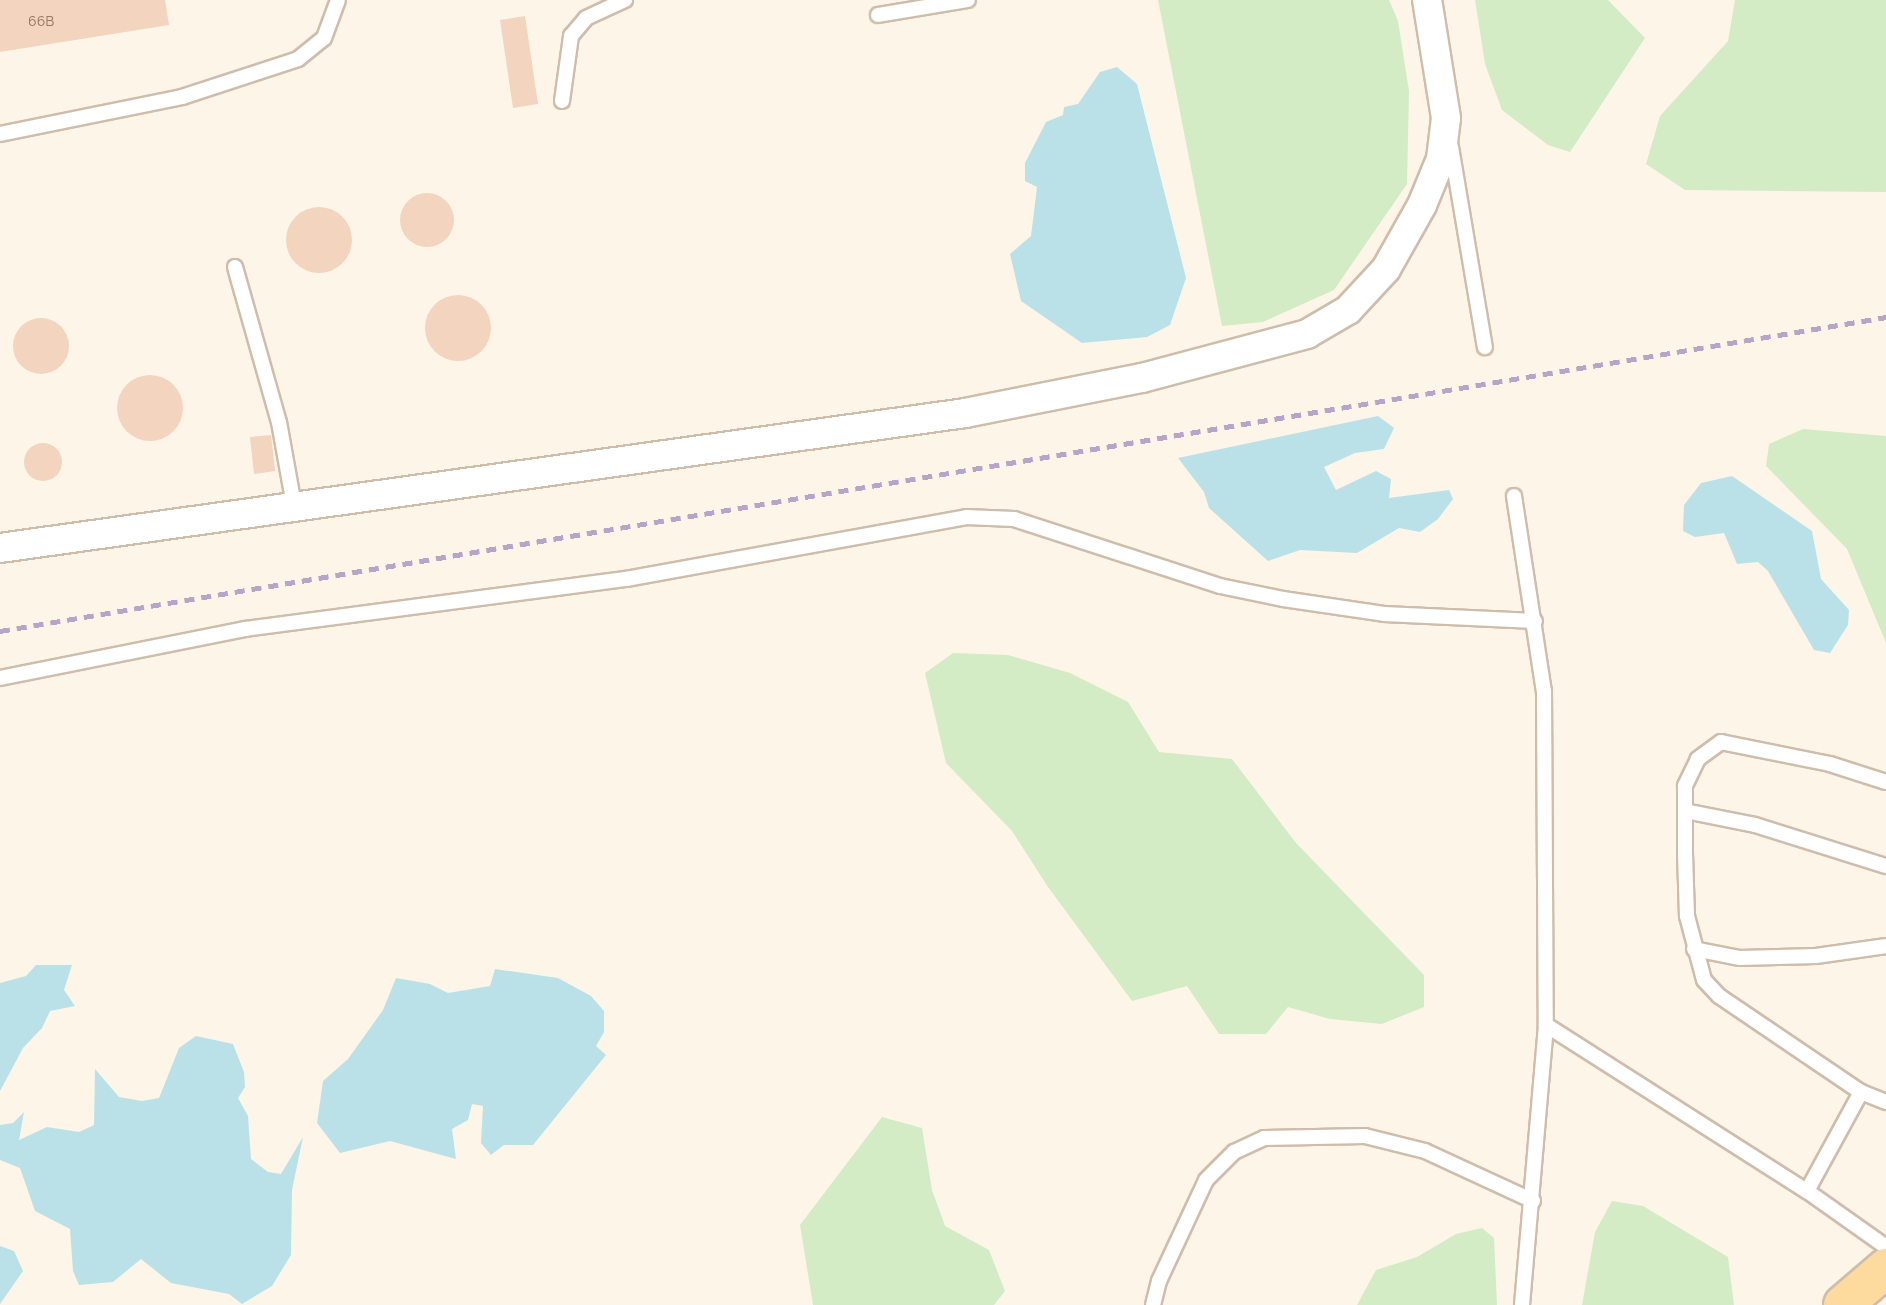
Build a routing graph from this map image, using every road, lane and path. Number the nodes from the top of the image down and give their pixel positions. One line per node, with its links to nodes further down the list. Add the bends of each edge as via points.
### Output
1 (338, 0): 8 (lane, via 324,38 298,60 182,97)
2 (625, 0): 6 (lane, via 586,18 571,36)
3 (968, 0): 5 (lane)
4 (1427, 0): 7 (street)
5 (878, 15)
6 (562, 101)
7 (1446, 118): 10 (lane); 12 (street, via 1441,159 1386,270 1348,310 1307,334 1142,378 965,413)
8 (0, 134)
9 (235, 267): 12 (lane, via 279,422)
10 (1485, 347)
11 (1514, 496): 14 (lane)
12 (294, 505): 13 (street)
13 (0, 548)
14 (1535, 621): 15 (lane, via 1384,614 1283,599 1220,586 1014,519 966,517 626,579 245,629); 21 (lane, via 1547,771)
15 (0, 678)
16 (1886, 782): 17 (lane, via 1830,764 1721,742 1698,759 1685,786)
17 (1685, 811): 18 (lane, via 1755,825); 20 (lane, via 1687,916)
18 (1886, 866)
19 (1886, 946): 20 (lane, via 1816,956 1740,958)
20 (1694, 949): 22 (lane, via 1704,980 1718,996)
21 (1546, 1025): 24 (lane); 25 (lane)
22 (1861, 1092): 23 (lane); 24 (lane)
23 (1886, 1102)
24 (1807, 1191): 26 (lane)
25 (1533, 1201): 28 (lane, via 1425,1151 1365,1136 1264,1138 1234,1152 1206,1180 1158,1281); 29 (lane)
26 (1886, 1247)
27 (1886, 1268): 30 (main road)
28 (1153, 1305)
29 (1522, 1305)
30 (1843, 1305)

